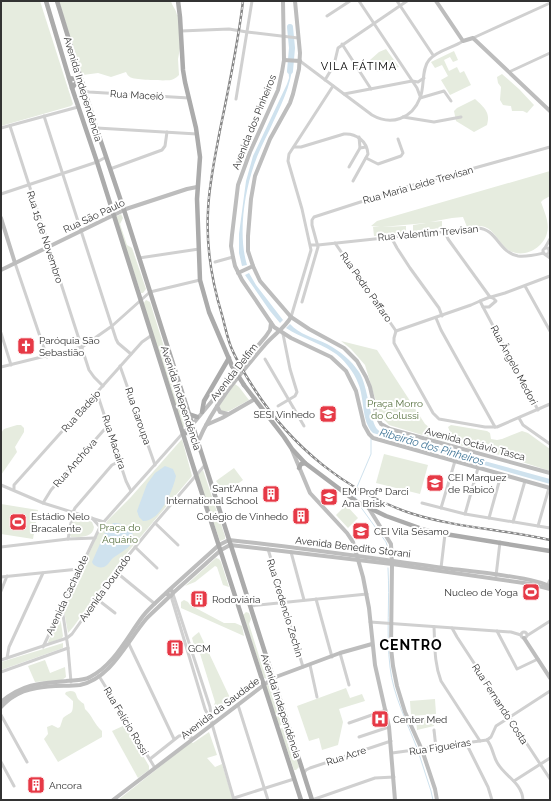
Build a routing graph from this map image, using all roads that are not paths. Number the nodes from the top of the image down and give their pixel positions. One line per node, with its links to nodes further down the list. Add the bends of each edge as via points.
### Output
1 (46, 1): 29 (main road, Avenida Independência)
2 (57, 1): 28 (main road, Avenida Independência)
3 (178, 1): 16 (main road)
4 (252, 1): 17 (street)
5 (283, 1): 18 (street, Avenida dos Pinheiros)
6 (295, 1): 19 (street, Avenida Octávio Tasca)
7 (350, 1): 14 (street)
8 (359, 1): 15 (street)
9 (397, 1): 13 (street)
10 (407, 1): 13 (street)
11 (436, 1): 21 (street)
12 (550, 2): 20 (street)
13 (401, 6): 15 (street); 24 (street)
14 (327, 16)
15 (374, 23): 22 (street); 32 (street)
16 (181, 31): 17 (street, via 229,29); 40 (main road, via 184,82)
17 (247, 32): 18 (street); 42 (street)
18 (284, 36): 19 (street); 25 (street, Avenida dos Pinheiros)
19 (298, 38): 26 (street, Avenida Octávio Tasca)
20 (473, 38): 21 (street); 27 (street)
21 (463, 40): 24 (street)
22 (342, 44): 31 (street, via 338,48 332,70); 36 (street)
23 (550, 53): 27 (street)
24 (433, 55): 30 (street, via 425,65)
25 (285, 60): 26 (street); 87 (street, Avenida dos Pinheiros, via 278,90 252,146 238,185 231,246)
26 (298, 61): 31 (street); 92 (street, Avenida Octávio Tasca, via 292,98 270,139 252,187 248,248)
27 (509, 72): 46 (street)
28 (80, 74): 29 (main road, via 75,79); 33 (main road, Avenida Independência)
29 (69, 78): 35 (main road, Avenida Independência)
30 (424, 78): 32 (street, via 418,82); 41 (street)
31 (325, 80): 34 (street)
32 (412, 81): 36 (street); 41 (street)
33 (83, 84): 35 (main road, via 76,83); 37 (main road, Avenida Independência)
34 (333, 86): 39 (street); 57 (street)
35 (72, 88): 45 (main road, Avenida Independência)
36 (371, 89): 38 (street)
37 (85, 91): 40 (street, Rua Maceió); 52 (main road, Avenida Independência)
38 (356, 92): 39 (street); 43 (street)
39 (344, 94): 43 (street)
40 (189, 98): 54 (main road)
41 (420, 98): 44 (street, via 446,91); 48 (street)
42 (236, 99)
43 (350, 99): 48 (street, via 379,119 387,121)
44 (451, 101)
45 (78, 107): 47 (street); 65 (main road, Avenida Independência)
46 (550, 111)
47 (44, 116): 50 (street); 68 (street)
48 (404, 117): 49 (street, via 434,122)
49 (461, 117)
50 (10, 126): 51 (street); 70 (street, Rua 15 de Novembro)
51 (1, 128)
52 (97, 128): 53 (street); 63 (main road, Avenida Independência)
53 (167, 132): 54 (street); 67 (street, via 162,150)
54 (197, 134): 71 (main road, via 200,157)
55 (359, 137): 58 (street, via 344,134); 60 (street); 62 (street)
56 (398, 139): 64 (street, via 403,153 401,156 378,164)
57 (298, 142): 58 (street); 59 (street)
58 (304, 146): 59 (street)
59 (294, 147): 82 (street, via 288,161)
60 (366, 147): 62 (street); 64 (street)
61 (550, 147): 83 (street, Rua Maria Leide Trevisan, via 410,186 319,215 312,220)
62 (360, 148): 66 (street)
63 (106, 157): 65 (street); 67 (main road, Avenida Independência)
64 (366, 158): 69 (street)
65 (97, 162): 68 (street); 74 (main road, Avenida Independência)
66 (349, 167)
67 (110, 169): 73 (main road, Avenida Independência)
68 (62, 173): 70 (street); 77 (street)
69 (353, 181)
70 (28, 184): 72 (street); 84 (street, Rua 15 de Novembro)
71 (197, 187): 73 (street, Rua São Paulo, via 187,188); 85 (main road)
72 (1, 194)
73 (124, 210): 74 (street, Rua São Paulo); 88 (main road, Avenida Independência)
74 (113, 214): 77 (street, Rua São Paulo); 103 (main road, Avenida Independência)
75 (1, 218): 76 (street)
76 (2, 226): 91 (street)
77 (81, 230): 84 (street, Rua São Paulo); 115 (street)
78 (447, 232): 79 (street, Rua Valentim Trevisan); 86 (street, Rua Valentim Trevisan, via 483,228 506,251 520,256); 97 (street, via 450,241)
79 (391, 237): 81 (street, Rua Valentim Trevisan); 110 (street)
80 (550, 240): 86 (street)
81 (335, 243): 83 (street, Rua Valentim Trevisan); 117 (street, Rua Pedro Paffaro)
82 (310, 245): 83 (street, Rua Valentim Trevisan); 107 (street, via 311,253)
83 (318, 245): 105 (street)
84 (48, 247): 91 (street, Rua São Paulo); 122 (street, Rua 15 de Novembro)
85 (199, 249): 88 (street); 96 (main road)
86 (547, 251): 89 (street)
87 (233, 257): 90 (street); 94 (street, Avenida dos Pinheiros)
88 (139, 258): 99 (main road, Avenida Independência)
89 (550, 258)
90 (215, 262)
91 (15, 263): 93 (street, Rua São Paulo); 124 (street)
92 (252, 266): 94 (street); 109 (street, Avenida Octávio Tasca, via 260,281)
93 (1, 270)
94 (239, 272): 114 (street, Avenida dos Pinheiros)
95 (550, 276): 98 (street)
96 (200, 280): 99 (street); 125 (main road, via 209,312)
97 (482, 286): 101 (street); 102 (street)
98 (525, 286): 100 (street); 118 (street)
99 (150, 292): 103 (street); 139 (main road, Avenida Independência)
100 (504, 293): 101 (street); 104 (street)
101 (490, 297): 102 (street); 104 (street)
102 (484, 298): 106 (street)
103 (141, 300): 115 (street); 121 (main road, Avenida Independência)
104 (496, 301): 108 (street)
105 (302, 302)
106 (481, 304): 108 (street); 110 (street); 113 (street, Rua Ângelo Medori)
107 (294, 306): 109 (street); 111 (street)
108 (489, 307): 113 (street, Rua Ângelo Medori)
109 (286, 311): 111 (street, Avenida Octávio Tasca)
110 (442, 316): 112 (street)
111 (290, 318): 116 (street, Avenida Delfim); 161 (street, Avenida Octávio Tasca, via 344,348 352,356 368,381 377,417 387,428)
112 (436, 318): 117 (street); 142 (street)
113 (490, 320): 137 (street, Rua Ângelo Medori)
114 (271, 323): 116 (street, Avenida dos Pinheiros); 138 (street, Avenida Delfim, via 269,332)
115 (112, 326): 122 (street); 123 (street, via 118,343)
116 (280, 329): 120 (street, Avenida dos Pinheiros); 135 (street, Avenida Delfim, via 230,386)
117 (396, 331): 148 (street, via 394,343 435,416 439,419)
118 (550, 331)
119 (1, 333): 127 (street)
120 (283, 334): 133 (street, via 297,389 295,396); 155 (street, Avenida dos Pinheiros, via 331,357 346,371 356,391 364,425 373,438)
121 (152, 335): 123 (street, Rua Badejo); 150 (main road, Avenida Independência)
122 (82, 347): 124 (street); 130 (street, Rua 15 de Novembro, via 91,374)
123 (131, 354): 128 (street, Rua Badejo)
124 (47, 357): 127 (street)
125 (229, 358): 132 (main road, bridge); 138 (main road, via 204,401)
126 (265, 358): 133 (street)
127 (11, 365): 129 (street)
128 (120, 366): 130 (street, Rua Badejo); 157 (street, Rua Garoupa)
129 (1, 367)
130 (103, 386): 131 (street, Rua Badejo)
131 (97, 393): 146 (street, Rua Macaira); 167 (street, Rua Badejo, via 14,485)
132 (255, 399): 140 (street); 153 (main road)
133 (289, 400): 136 (street); 147 (street)
134 (550, 404): 137 (street)
135 (216, 406): 140 (street, via 220,412); 144 (street, Avenida Delfim)
136 (278, 406)
137 (538, 410): 143 (street)
138 (202, 412): 141 (street, Avenida Delfim)
139 (188, 413): 141 (main road); 145 (main road, Avenida Independência)
140 (228, 414): 144 (street)
141 (197, 417): 145 (street, Avenida Delfim)
142 (489, 418): 148 (street); 149 (street)
143 (519, 418): 149 (street); 152 (street, via 523,425)
144 (206, 424): 151 (street, Avenida Delfim)
145 (192, 425): 150 (street, Avenida Delfim); 151 (main road, Avenida Independência)
146 (109, 426): 154 (street, Rua Macaira); 169 (street, Rua Anchôva)
147 (304, 426)
148 (485, 427): 149 (street)
149 (495, 427)
150 (183, 433): 151 (main road, via 192,433); 157 (street, Avenida Cachalote); 162 (main road, Avenida Independência)
151 (197, 442): 158 (main road, Avenida Independência)
152 (550, 444)
153 (292, 450): 156 (main road); 159 (street)
154 (120, 461): 168 (street, Rua Macaira); 173 (street, via 112,465)
155 (455, 461): 160 (street); 172 (street)
156 (305, 463): 159 (main road); 171 (main road)
157 (155, 465): 168 (street, Avenida Cachalote)
158 (205, 465): 162 (street, Avenida Dourado); 186 (main road, Avenida Independência)
159 (299, 468): 195 (street, via 310,493 353,542)
160 (478, 468): 163 (street); 174 (street)
161 (550, 473)
162 (196, 475): 179 (street, Avenida Dourado); 191 (main road, Avenida Independência)
163 (501, 475): 164 (street); 176 (street)
164 (525, 481): 166 (street); 178 (street)
165 (1, 485): 167 (street)
166 (549, 488): 180 (street)
167 (14, 489): 169 (street, via 20,494)
168 (131, 491): 177 (street, Avenida Cachalote)
169 (43, 502): 173 (street)
170 (422, 504): 172 (street)
171 (367, 507): 183 (main road, via 425,530); 196 (street, via 391,544)
172 (441, 508): 174 (street)
173 (73, 512): 175 (street); 185 (street)
174 (465, 514): 176 (street)
175 (92, 518): 177 (street); 181 (street)
176 (489, 518): 178 (street)
177 (104, 522): 181 (street, Avenida Cachalote)
178 (513, 522): 180 (street)
179 (155, 523): 188 (street); 190 (street, Avenida Dourado)
180 (538, 526): 182 (street)
181 (100, 527): 184 (street, Avenida Cachalote)
182 (550, 528)
183 (445, 534): 187 (main road); 199 (street)
184 (95, 538): 185 (street); 198 (street, Avenida Cachalote)
185 (68, 539): 189 (street)
186 (230, 542): 191 (street); 192 (street, Avenida Benedito Storani); 209 (main road, Avenida Independência)
187 (500, 542): 194 (main road); 204 (street)
188 (178, 544)
189 (1, 547)
190 (135, 547): 197 (street); 200 (street, Avenida Dourado)
191 (220, 547): 207 (main road, Avenida Independência); 208 (street)
192 (267, 547): 193 (street, Avenida Benedito Storani); 214 (street, Rua Credencio Zechin)
193 (290, 550): 195 (street, Avenida Benedito Storani); 213 (street)
194 (550, 551)
195 (358, 558): 196 (street, Avenida Benedito Storani); 210 (street)
196 (392, 562): 199 (street, Avenida Benedito Storani); 222 (street)
197 (157, 568)
198 (79, 569): 201 (street); 218 (street, Avenida Cachalote)
199 (440, 569): 204 (street, Avenida Benedito Storani)
200 (116, 572): 211 (street, Avenida Dourado); 216 (street)
201 (43, 573): 202 (street); 234 (street, via 9,647)
202 (7, 576): 203 (street); 206 (street)
203 (1, 577)
204 (496, 577): 205 (street, Avenida Benedito Storani, via 536,581)
205 (549, 585)
206 (1, 591)
207 (234, 591): 209 (main road, via 241,590); 215 (main road, Avenida Independência)
208 (171, 594): 216 (street); 228 (street); 248 (street, via 189,639); 249 (street)
209 (246, 594): 217 (main road, Avenida Independência)
210 (366, 594): 212 (street); 221 (street)
211 (97, 598): 219 (street); 227 (street, Avenida Dourado)
212 (316, 599): 213 (street); 233 (street)
213 (304, 600): 214 (street)
214 (283, 602): 217 (street); 238 (street, Rua Credencio Zechin)
215 (238, 605): 217 (main road, via 242,608); 244 (main road, Avenida Independência)
216 (153, 606): 228 (street)
217 (250, 606): 241 (main road, Avenida Independência)
218 (62, 608): 227 (street); 230 (street, Avenida Cachalote)
219 (115, 613)
220 (550, 621): 226 (street)
221 (370, 622): 222 (street); 229 (street)
222 (391, 623): 223 (street); 269 (street, via 391,648 397,686 405,712)
223 (434, 627): 224 (street); 264 (street, via 439,676)
224 (452, 628): 225 (street); 256 (street, Rua Fernando Costa)
225 (497, 631): 226 (street); 235 (street, via 517,669)
226 (524, 636): 235 (street)
227 (67, 638): 230 (street, Avenida Cachalote); 231 (street)
228 (127, 641): 240 (street, via 107,670); 263 (street)
229 (372, 644): 232 (street, Avenida da Saudade); 254 (street)
230 (43, 647): 234 (street, Avenida Cachalote)
231 (68, 648): 239 (street); 243 (street)
232 (340, 653): 233 (street, Avenida da Saudade); 245 (street)
233 (332, 657): 237 (street, Avenida da Saudade)
234 (7, 658): 236 (street, Avenida Cachalote)
235 (538, 659): 242 (street)
236 (1, 660)
237 (310, 665): 238 (street, Avenida da Saudade); 250 (street)
238 (303, 667): 241 (street, Avenida da Saudade)
239 (1, 672)
240 (98, 675): 243 (street, via 86,680); 246 (street, via 86,684); 272 (street, Rua Felício Rossi)
241 (273, 678): 244 (street, Avenida da Saudade); 276 (main road, Avenida Independência)
242 (550, 678)
243 (71, 680): 246 (street); 251 (street, via 29,685)
244 (264, 684): 252 (street, Avenida da Saudade); 278 (main road, Avenida Independência)
245 (349, 685)
246 (72, 686): 253 (street, via 20,692)
247 (550, 691): 256 (street)
248 (206, 694): 249 (street); 258 (street)
249 (201, 696): 258 (street)
250 (317, 697)
251 (1, 702)
252 (237, 704): 258 (street, Avenida da Saudade); 286 (street)
253 (1, 707)
254 (386, 710): 257 (street); 259 (street)
255 (1, 715): 274 (street)
256 (508, 717): 265 (street, via 496,726); 275 (street, Rua Fernando Costa)
257 (349, 723)
258 (212, 724): 262 (street, Avenida da Saudade); 287 (street)
259 (389, 727): 261 (street); 266 (street)
260 (434, 730): 268 (street)
261 (360, 737)
262 (192, 738): 263 (street, via 182,735); 277 (street, Avenida da Saudade)
263 (174, 739): 272 (street)
264 (480, 740): 265 (street, Rua Figueiras); 267 (street, Rua Figueiras)
265 (487, 740): 283 (street, via 494,758)
266 (391, 741): 270 (street); 279 (street, Rua Acre, via 310,768)
267 (466, 743): 268 (street, Rua Figueiras); 294 (street)
268 (436, 748): 269 (street, Rua Figueiras)
269 (422, 750): 270 (street, Rua Figueiras); 293 (street)
270 (392, 754): 280 (street)
271 (550, 758): 275 (street)
272 (150, 759): 277 (street, Rua Felício Rossi)
273 (1, 762): 285 (street)
274 (27, 762)
275 (540, 764): 281 (street, Rua Fernando Costa); 283 (street)
276 (302, 767): 278 (main road, via 298,772); 279 (main road, Avenida Independência)
277 (155, 768): 288 (street, Avenida da Saudade)
278 (292, 769): 284 (main road, Avenida Independência)
279 (304, 773): 282 (main road, Avenida Independência); 284 (main road, via 296,776)
280 (394, 777): 291 (street, via 375,778); 292 (street)
281 (550, 779)
282 (306, 780): 284 (main road, via 299,779); 291 (main road, Avenida Independência)
283 (514, 781): 295 (street, via 522,792)
284 (295, 782): 286 (street); 290 (main road, Avenida Independência)
285 (14, 786)
286 (265, 789): 287 (street); 289 (street)
287 (234, 799)
288 (113, 800)
289 (268, 800)
290 (301, 800)
291 (312, 800)
292 (396, 800)
293 (437, 800)
294 (492, 800)
295 (523, 800)

